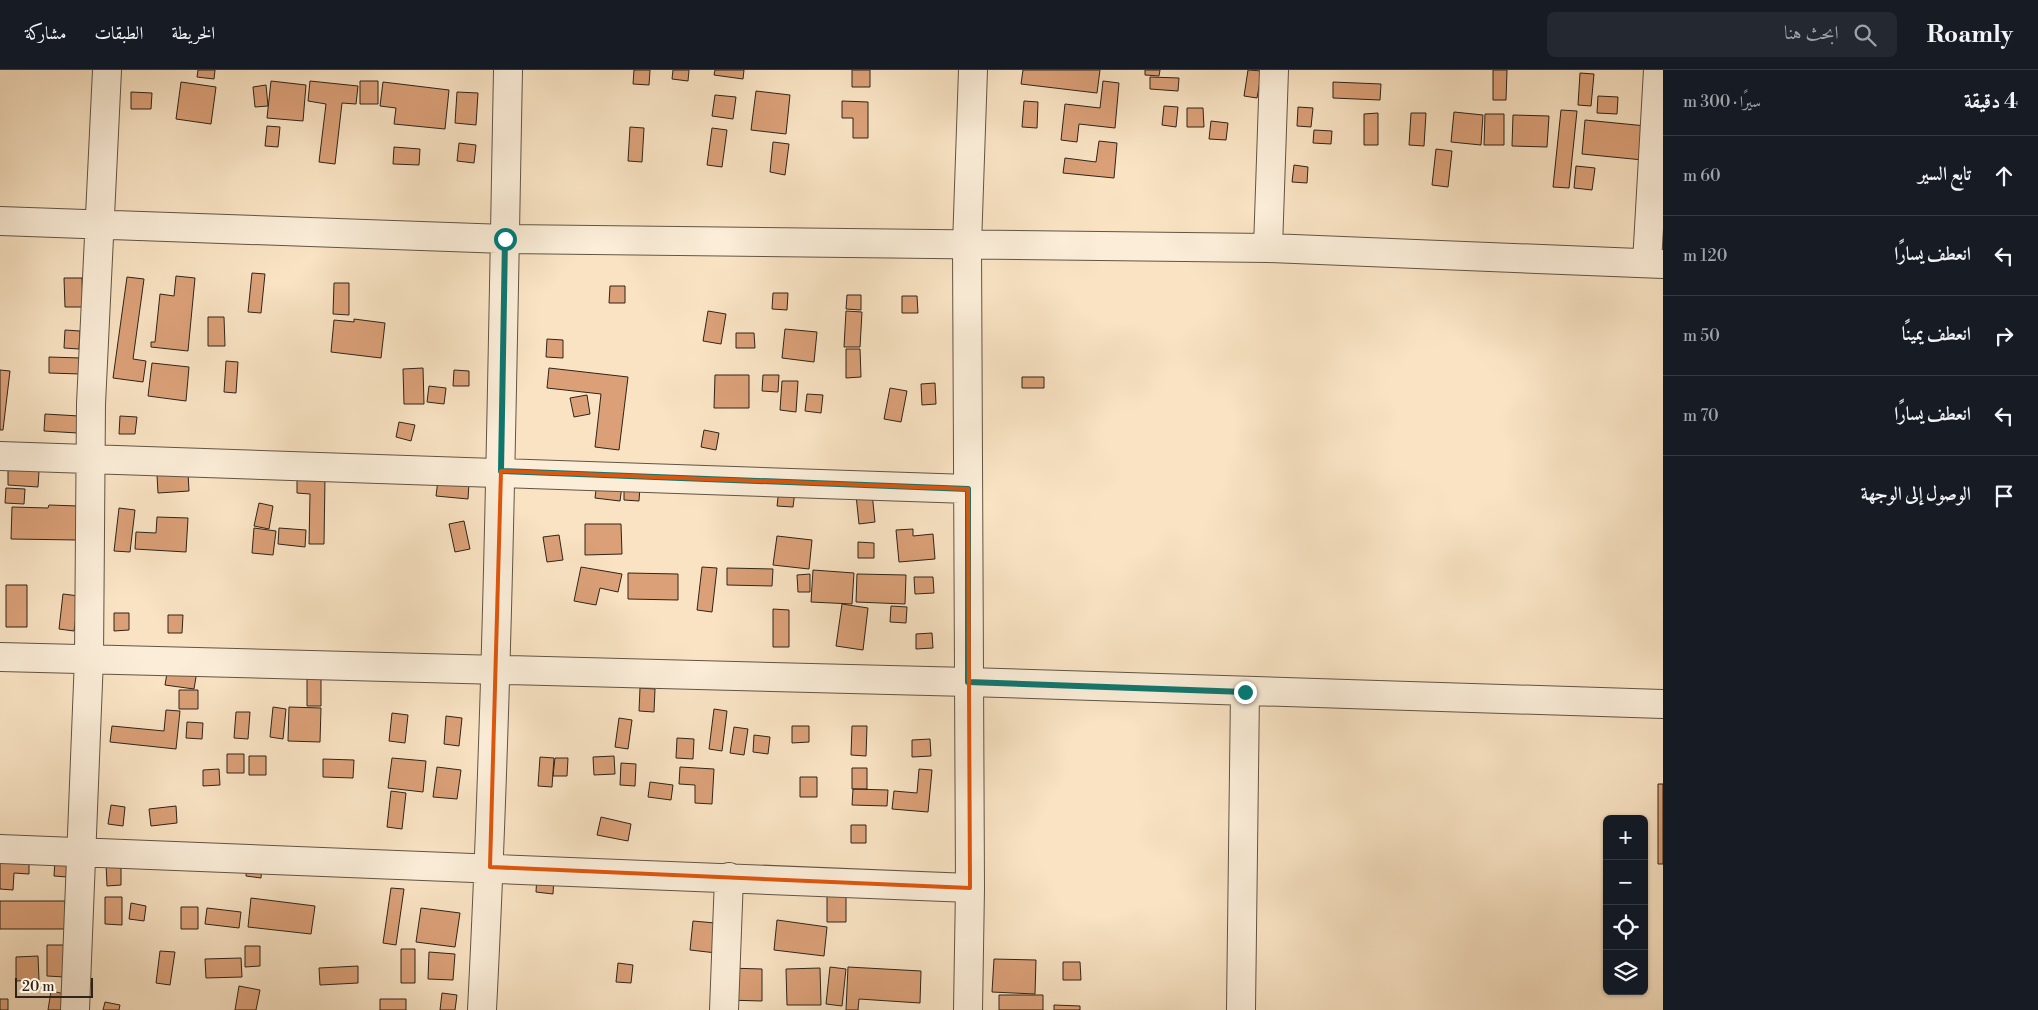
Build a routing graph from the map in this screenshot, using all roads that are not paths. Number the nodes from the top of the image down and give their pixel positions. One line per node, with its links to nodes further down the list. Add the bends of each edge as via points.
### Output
1 (107, 70): 7 (street)
2 (508, 70): 8 (street)
3 (973, 70): 9 (street)
4 (1274, 70): 10 (street)
5 (1658, 70): 11 (street)
6 (0, 220): 7 (street)
7 (99, 223): 8 (street); 13 (street)
8 (505, 239): 9 (street); 14 (street)
9 (967, 245): 10 (street); 15 (street)
10 (1268, 248): 11 (street)
11 (1655, 264)
12 (0, 456): 13 (street)
13 (91, 458): 14 (street); 17 (street)
14 (501, 471): 15 (street); 18 (street)
15 (968, 489): 19 (street)
16 (0, 657): 17 (street)
17 (89, 658): 18 (street); 23 (street)
18 (494, 669): 19 (street); 24 (street)
19 (968, 682): 20 (street); 26 (street)
20 (1245, 692): 21 (street); 31 (street)
21 (1663, 704)
22 (0, 849): 23 (street)
23 (80, 851): 24 (street); 27 (street)
24 (490, 867): 25 (street); 28 (street)
25 (729, 877): 26 (street); 29 (street)
26 (970, 888): 30 (street)
27 (75, 1010)
28 (482, 1010)
29 (724, 1010)
30 (968, 1010)
31 (1241, 1010)

